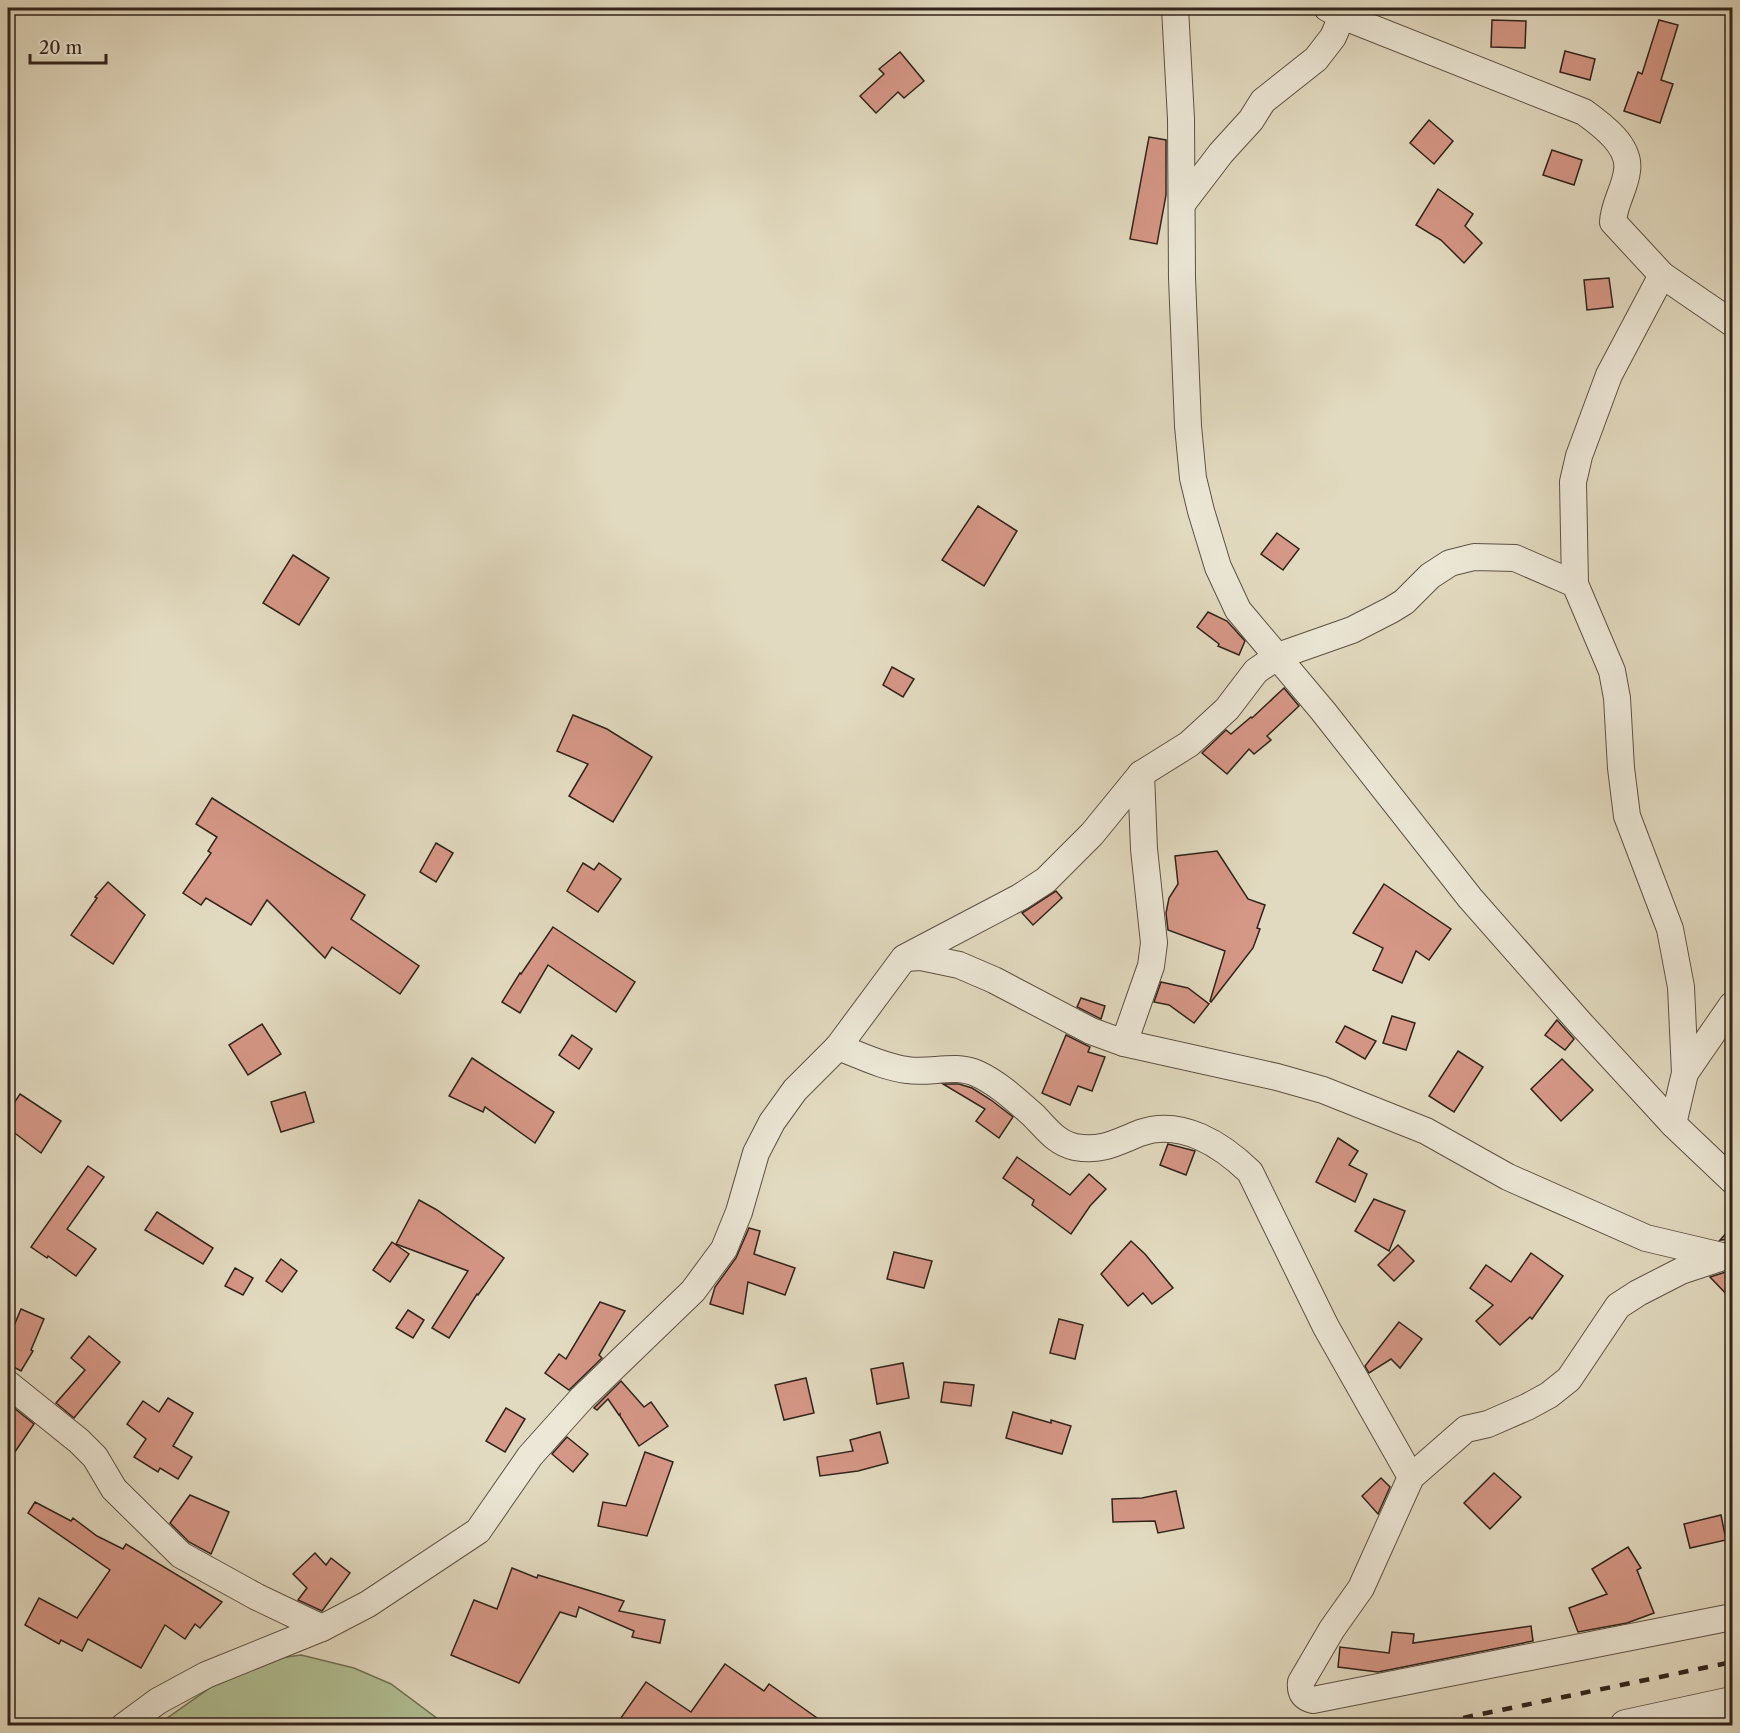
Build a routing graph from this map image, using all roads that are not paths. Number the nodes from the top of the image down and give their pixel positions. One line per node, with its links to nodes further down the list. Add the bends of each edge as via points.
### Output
1 (1175, 8): 3 (street)
2 (1334, 12): 3 (street, via 1333,37 1316,59 1263,101); 4 (street, via 1584,112 1605,128 1626,157 1627,171 1613,222)
3 (1182, 204): 7 (street, via 1188,426 1200,512 1218,567 1238,610)
4 (1662, 275): 5 (street); 6 (street, via 1610,375 1579,456 1573,482)
5 (1732, 323)
6 (1575, 584): 7 (street, via 1515,558 1474,557 1450,563 1430,576 1404,602 1352,630); 13 (street, via 1612,671 1627,816 1670,929 1682,987)
7 (1278, 656): 8 (street, via 1256,671 1227,709 1189,744); 14 (street, via 1470,898)
8 (1141, 774): 9 (street, via 1092,834 1046,880); 11 (street, via 1154,943 1151,966)
9 (904, 958): 11 (street, via 921,957 959,965); 12 (street)
10 (1732, 1005): 13 (street)
11 (1124, 1043): 16 (street, via 1323,1090 1426,1131 1509,1177 1646,1238)
12 (838, 1047): 18 (street, via 908,1071 960,1069 978,1073 1005,1091 1054,1138 1074,1147 1102,1149 1142,1132 1162,1129 1184,1131 1232,1154 1250,1172 1326,1327); 20 (street, via 795,1090 772,1122 756,1153 724,1249 693,1291 582,1398 530,1456 478,1532 368,1604)
13 (1685, 1073): 14 (street)
14 (1673, 1124): 15 (street)
15 (1732, 1180)
16 (1727, 1255): 18 (street, via 1681,1271 1618,1306 1569,1379 1527,1407 1466,1430)
17 (8, 1384): 20 (street, via 79,1441 95,1457 114,1489 181,1555)
18 (1411, 1477): 19 (street, via 1361,1588 1301,1682 1305,1698 1312,1700)
19 (1732, 1617)
20 (322, 1628): 22 (street, via 206,1675)
21 (1723, 1712): 23 (street)
22 (124, 1725)
23 (1626, 1725)

